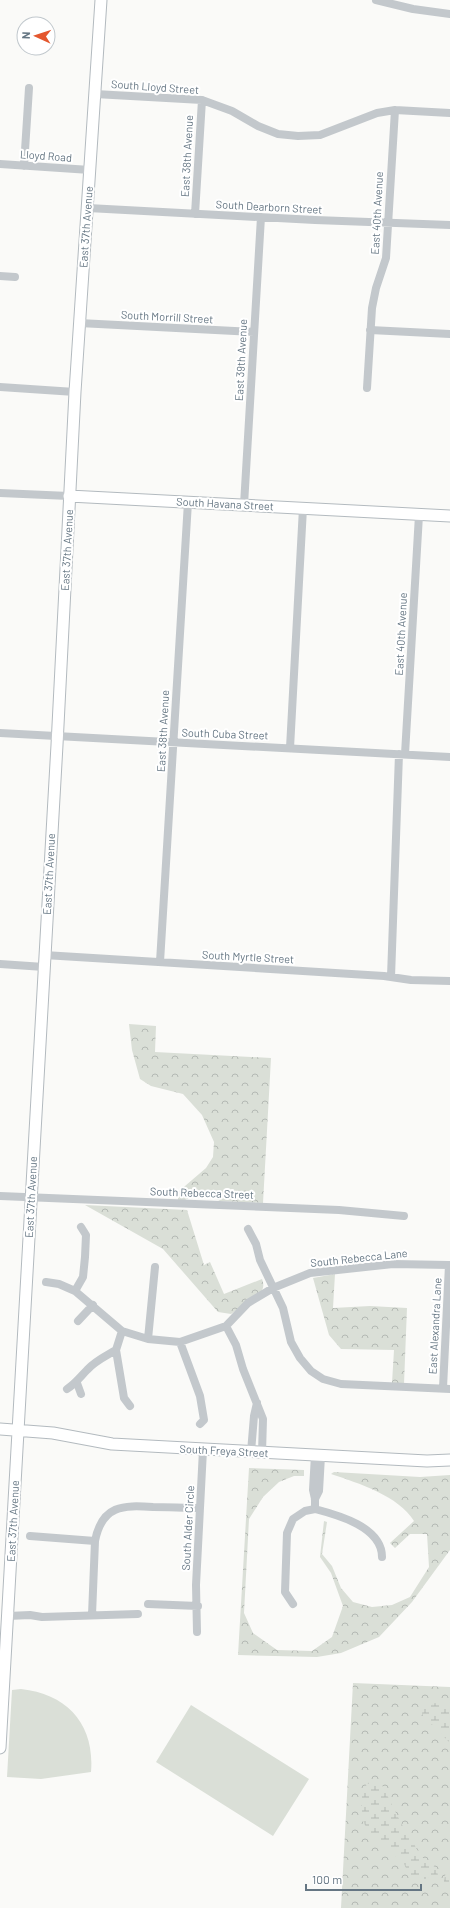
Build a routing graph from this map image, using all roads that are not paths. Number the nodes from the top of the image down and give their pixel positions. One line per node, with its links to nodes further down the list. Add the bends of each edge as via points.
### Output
1 (101, 0): 5 (street, East 37th Avenue)
2 (376, 0): 3 (street)
3 (450, 14)
4 (29, 88): 10 (street)
5 (95, 94): 6 (street, South Lloyd Street); 11 (street, East 37th Avenue)
6 (202, 100): 7 (street, South Lloyd Street, via 232,111 278,134 298,136 320,135 377,113); 13 (street, East 38th Avenue)
7 (394, 110): 8 (street, South Lloyd Street); 15 (street, East 40th Avenue)
8 (450, 113)
9 (0, 164): 10 (street, Lloyd Road)
10 (24, 166): 11 (street, Lloyd Road)
11 (90, 170): 12 (street, East 37th Avenue)
12 (88, 208): 13 (street, South Dearborn Street); 19 (street, East 37th Avenue)
13 (195, 214): 14 (street, South Dearborn Street)
14 (261, 218): 15 (street, South Dearborn Street); 21 (street, East 39th Avenue)
15 (388, 222): 16 (street, South Dearborn Street); 20 (street, East 40th Avenue, via 386,258 376,288)
16 (450, 225)
17 (0, 276): 18 (street)
18 (15, 277)
19 (80, 323): 21 (street, South Morrill Street); 25 (street, East 37th Avenue)
20 (370, 330): 22 (street); 24 (street, East 40th Avenue)
21 (254, 332): 29 (street, East 39th Avenue)
22 (450, 334)
23 (0, 387): 25 (street)
24 (367, 388)
25 (75, 392): 27 (street, East 37th Avenue)
26 (0, 493): 27 (street, South Havana Street)
27 (69, 496): 28 (street, South Havana Street); 34 (street, East 37th Avenue)
28 (188, 502): 29 (street, South Havana Street); 35 (street, East 38th Avenue)
29 (244, 505): 30 (street, South Havana Street)
30 (303, 508): 31 (street, South Havana Street); 36 (street)
31 (419, 514): 32 (street, South Havana Street); 37 (street, East 40th Avenue)
32 (450, 516)
33 (0, 733): 34 (street, South Cuba Street)
34 (57, 736): 35 (street, South Cuba Street); 39 (street, East 37th Avenue)
35 (174, 743): 36 (street, South Cuba Street); 40 (street, East 38th Avenue)
36 (290, 748): 37 (street, South Cuba Street)
37 (402, 754): 38 (street, South Cuba Street); 43 (street, East 40th Avenue)
38 (450, 757)
39 (44, 955): 40 (street, South Myrtle Street); 42 (street, East 37th Avenue)
40 (160, 962): 43 (street, South Myrtle Street)
41 (0, 964): 42 (street)
42 (44, 967): 46 (street, East 37th Avenue)
43 (391, 977): 44 (street, South Myrtle Street)
44 (450, 981)
45 (0, 1196): 46 (street, South Rebecca Street)
46 (30, 1198): 47 (street, South Rebecca Street, via 340,1210); 69 (street, East 37th Avenue)
47 (404, 1216)
48 (81, 1227): 54 (street, via 86,1235 83,1277)
49 (248, 1229): 53 (street)
50 (449, 1265): 53 (street, South Rebecca Lane, via 393,1264 332,1269 310,1273); 64 (street, East Alexandra Lane)
51 (155, 1267): 59 (street)
52 (46, 1282): 54 (street)
53 (273, 1288): 57 (street, South Rebecca Lane, via 248,1303); 64 (street, via 283,1308 291,1342 311,1371 323,1379 341,1384)
54 (75, 1291): 55 (street)
55 (93, 1305): 56 (street); 58 (street)
56 (78, 1321)
57 (226, 1326): 60 (street); 71 (street, via 236,1345 256,1403)
58 (122, 1331): 59 (street); 61 (street)
59 (148, 1339): 60 (street)
60 (180, 1342): 67 (street, via 200,1396)
61 (116, 1350): 62 (street, via 101,1358); 66 (street, via 124,1398)
62 (77, 1383): 63 (street); 65 (street)
63 (67, 1389)
64 (447, 1389)
65 (80, 1394)
66 (130, 1406)
67 (204, 1423)
68 (0, 1429): 69 (street, South Freya Street)
69 (18, 1430): 70 (street, South Freya Street, via 53,1433 112,1444); 84 (street, East 37th Avenue)
70 (203, 1450): 71 (street, South Freya Street); 74 (street, South Alder Circle)
71 (256, 1453): 72 (street, South Freya Street)
72 (318, 1456): 73 (street, South Freya Street); 75 (street, via 313,1490)
73 (450, 1460)
74 (200, 1508): 77 (street, via 128,1505 120,1507 105,1516); 81 (street, South Alder Circle, via 196,1585)
75 (315, 1509): 78 (street, via 342,1517 374,1535 382,1549); 80 (street, via 305,1511 293,1519 287,1533 284,1584 285,1592)
76 (30, 1536): 77 (street)
77 (95, 1541): 83 (street)
78 (382, 1556)
79 (148, 1604): 81 (street)
80 (293, 1604)
81 (198, 1606): 85 (street, South Alder Circle)
82 (138, 1614): 83 (street)
83 (92, 1615): 84 (street, via 42,1617 30,1620)
84 (7, 1619): 86 (street, East 37th Avenue)
85 (197, 1632)
86 (2, 1661): 87 (street, East 37th Avenue)
87 (0, 1748)

